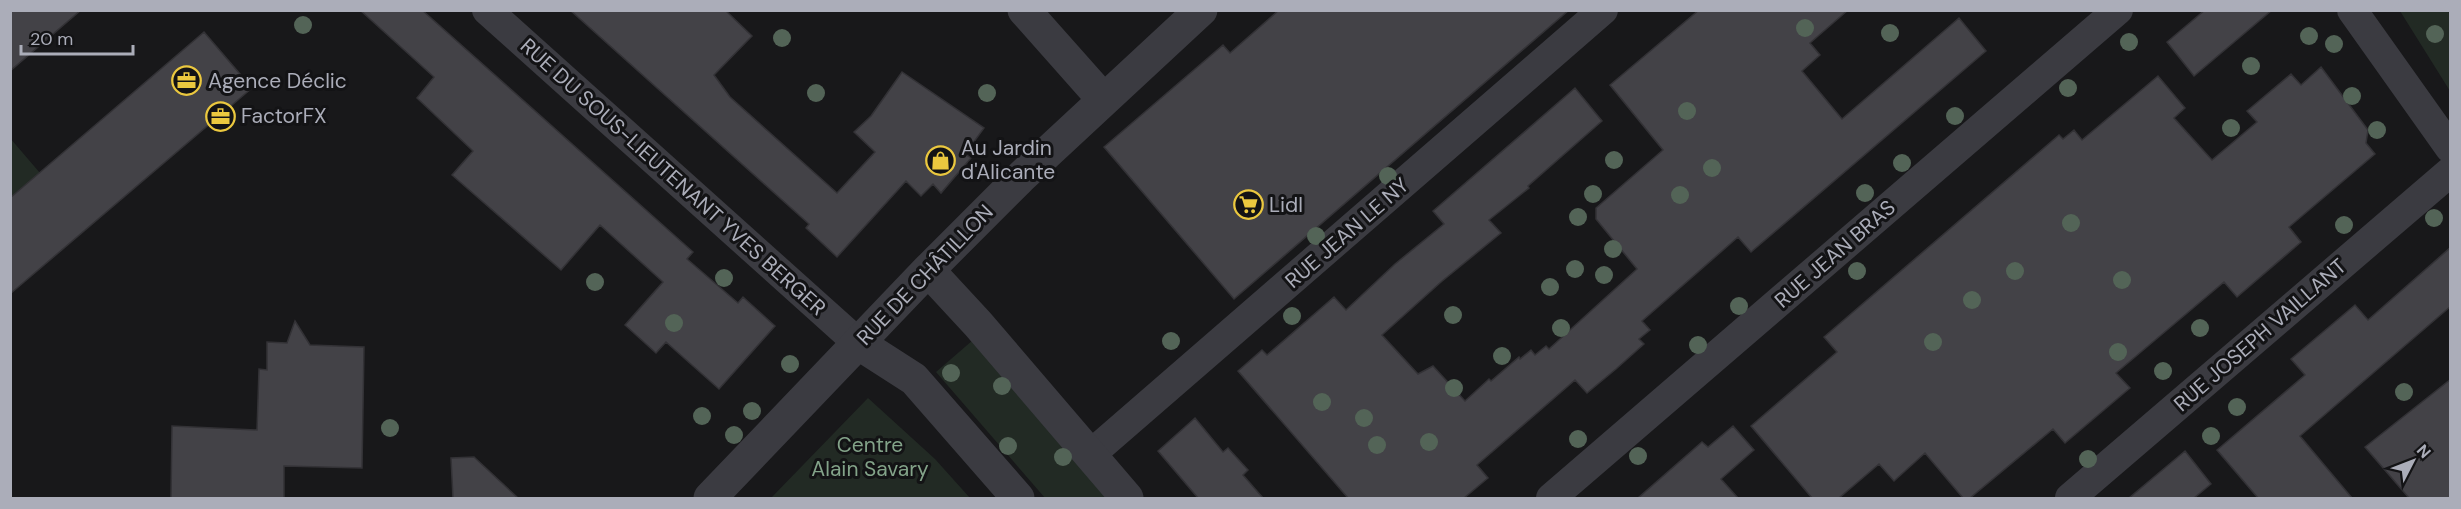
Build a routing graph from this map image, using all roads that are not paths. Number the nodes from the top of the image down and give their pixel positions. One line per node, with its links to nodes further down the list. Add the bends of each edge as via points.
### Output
1 (487, 10): 11 (street, RUE DU SOUS-LIEUTENANT YVES BERGER)
2 (1024, 10): 7 (street)
3 (1201, 10): 7 (street, RUE DE CHÂTILLON)
4 (1603, 10): 12 (street, RUE JEAN LE NY)
5 (2118, 10): 16 (street, RUE JEAN BRAS)
6 (2352, 10): 8 (street)
7 (1103, 99): 10 (street, RUE DE CHÂTILLON)
8 (2451, 148)
9 (2451, 172): 17 (street, RUE JOSEPH VAILLANT)
10 (928, 270): 11 (street, RUE DE CHÂTILLON); 12 (street)
11 (858, 343): 13 (street, RUE DE CHÂTILLON); 14 (street, via 914,379)
12 (1090, 455): 15 (street)
13 (710, 498)
14 (1018, 498)
15 (1127, 498)
16 (1551, 498)
17 (2070, 498)

